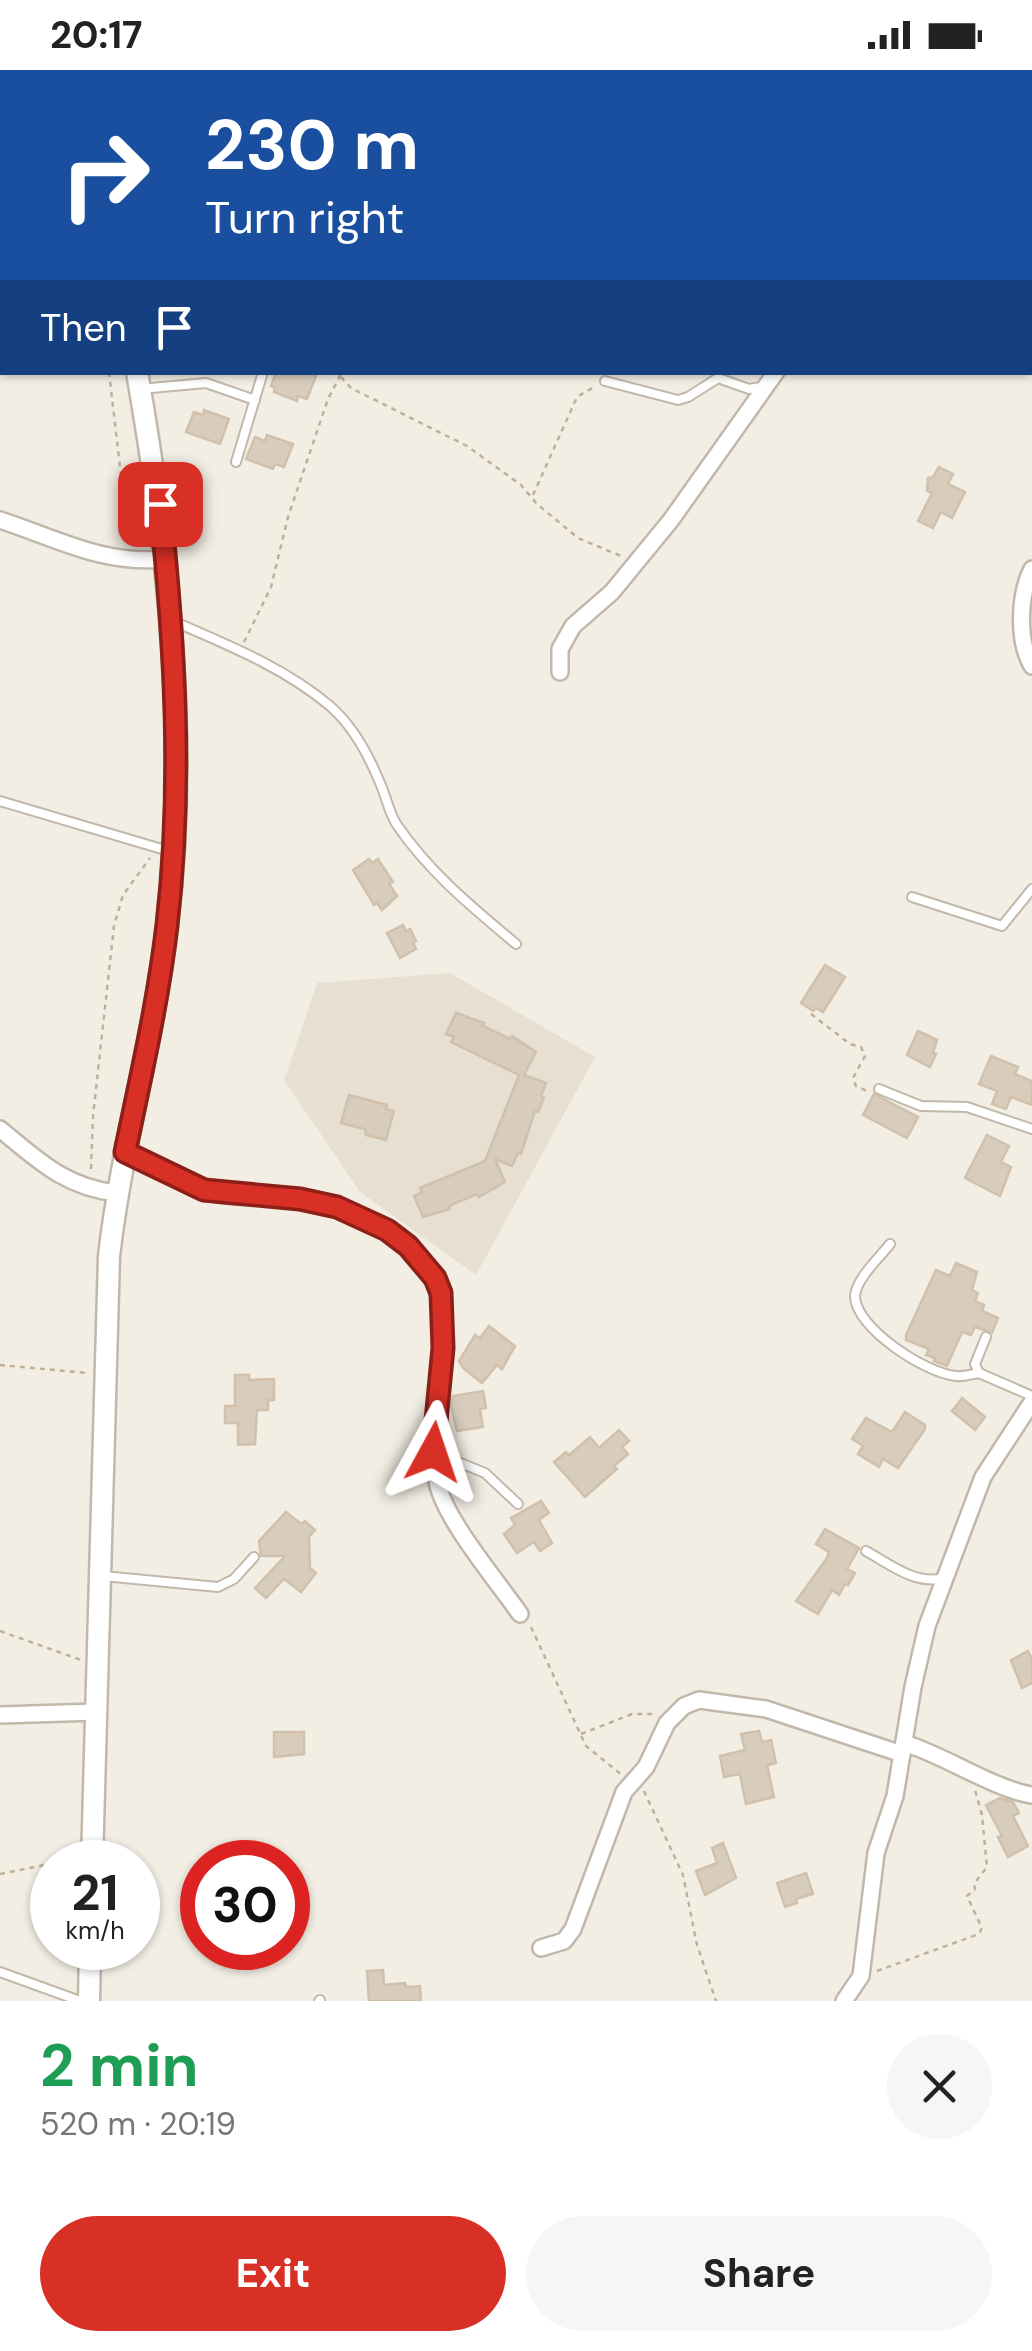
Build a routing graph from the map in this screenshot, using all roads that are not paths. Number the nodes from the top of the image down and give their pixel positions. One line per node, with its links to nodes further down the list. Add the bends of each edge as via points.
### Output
1 (262, 375): 5 (lane)
2 (773, 377): 4 (lane, via 749,389 718,378 678,400); 12 (street, via 671,520 612,592 572,626 560,649)
3 (139, 380): 5 (lane, via 206,384); 8 (street)
4 (605, 380)
5 (255, 400): 6 (lane)
6 (236, 462)
7 (0, 520): 8 (street, via 102,556)
8 (166, 558): 10 (street)
9 (1032, 568): 11 (street, via 1020,603)
10 (171, 620): 14 (street, via 176,725); 17 (lane, via 281,673 330,707 367,756 395,822 443,883)
11 (1032, 666)
12 (560, 672)
13 (0, 801): 14 (lane)
14 (164, 850): 21 (street, via 168,923)
15 (1032, 889): 16 (lane, via 1002,926)
16 (912, 897)
17 (516, 944)
18 (878, 1090): 19 (lane, via 921,1106 967,1106)
19 (1032, 1128)
20 (0, 1130): 22 (street, via 68,1182)
21 (125, 1152): 22 (street); 27 (street, via 204,1190 337,1207 408,1246 441,1293)
22 (116, 1193): 31 (street)
23 (890, 1244): 25 (lane, via 858,1287 864,1318 900,1353 954,1376)
24 (986, 1337): 25 (lane, via 975,1364)
25 (979, 1373): 26 (lane)
26 (1032, 1399): 32 (street, via 983,1477)
27 (433, 1452): 28 (lane, via 485,1473); 33 (street, via 450,1512)
28 (518, 1504)
29 (866, 1551): 32 (lane, via 914,1578)
30 (254, 1557): 31 (lane, via 234,1580 218,1586)
31 (99, 1575): 34 (street)
32 (944, 1578): 36 (street)
33 (520, 1614)
34 (96, 1712): 35 (street); 38 (street)
35 (0, 1716)
36 (903, 1749): 37 (street, via 935,1753); 39 (street, via 766,1709 700,1700 684,1706 624,1792 573,1929 564,1941); 44 (street, via 896,1796 876,1853 861,1976)
37 (1032, 1795)
38 (93, 1840)
39 (540, 1948)
40 (90, 1970): 43 (street)
41 (0, 1972): 42 (lane)
42 (80, 2001)
43 (89, 2001)
44 (844, 2001)

